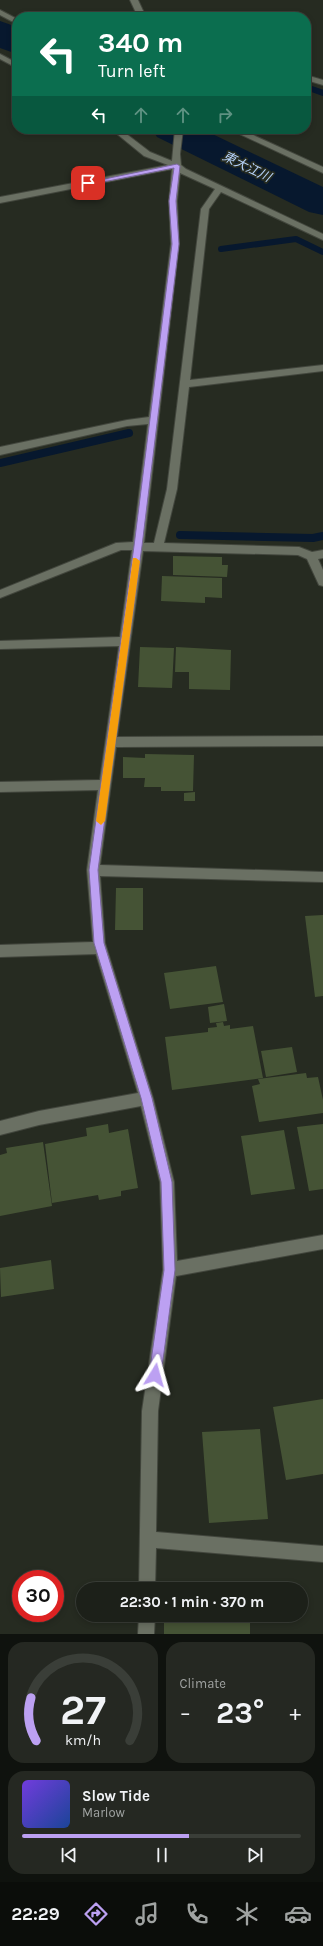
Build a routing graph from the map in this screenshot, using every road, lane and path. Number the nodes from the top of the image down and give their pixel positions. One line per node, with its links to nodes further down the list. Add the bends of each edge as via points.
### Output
1 (134, 0): 3 (street)
2 (0, 12): 4 (street)
3 (140, 12)
4 (12, 19)
5 (0, 56): 6 (street)
6 (12, 63)
7 (311, 79): 8 (street)
8 (323, 83)
9 (121, 134): 12 (street, via 147,154)
10 (178, 134): 12 (street)
11 (244, 134): 13 (street)
12 (177, 166): 14 (street); 15 (street); 19 (street, via 172,201 175,244)
13 (323, 170)
14 (220, 188): 16 (street); 18 (street, via 205,209)
15 (0, 200)
16 (323, 237)
17 (323, 368): 18 (street)
18 (184, 384): 22 (street, via 172,489)
19 (153, 420): 20 (street, via 126,423); 21 (street)
20 (0, 451)
21 (138, 546): 22 (street); 26 (street, via 120,546); 27 (street)
22 (158, 547): 24 (street, via 299,551)
23 (323, 554): 24 (street)
24 (311, 556): 25 (street)
25 (323, 582)
26 (0, 594)
27 (125, 641): 28 (street); 30 (street)
28 (0, 645)
29 (323, 741): 30 (street)
30 (111, 742): 31 (street)
31 (106, 785): 32 (street); 33 (street)
32 (0, 787)
33 (93, 870): 34 (street); 35 (street)
34 (323, 878)
35 (100, 948): 36 (street); 37 (street)
36 (0, 951)
37 (146, 1098): 38 (street); 40 (street, via 167,1182)
38 (0, 1128)
39 (323, 1242): 40 (street)
40 (170, 1270): 41 (street, via 150,1411)
41 (149, 1539): 42 (street); 43 (street)
42 (323, 1554)
43 (147, 1582)
44 (146, 1622): 45 (street)
45 (146, 1634)

